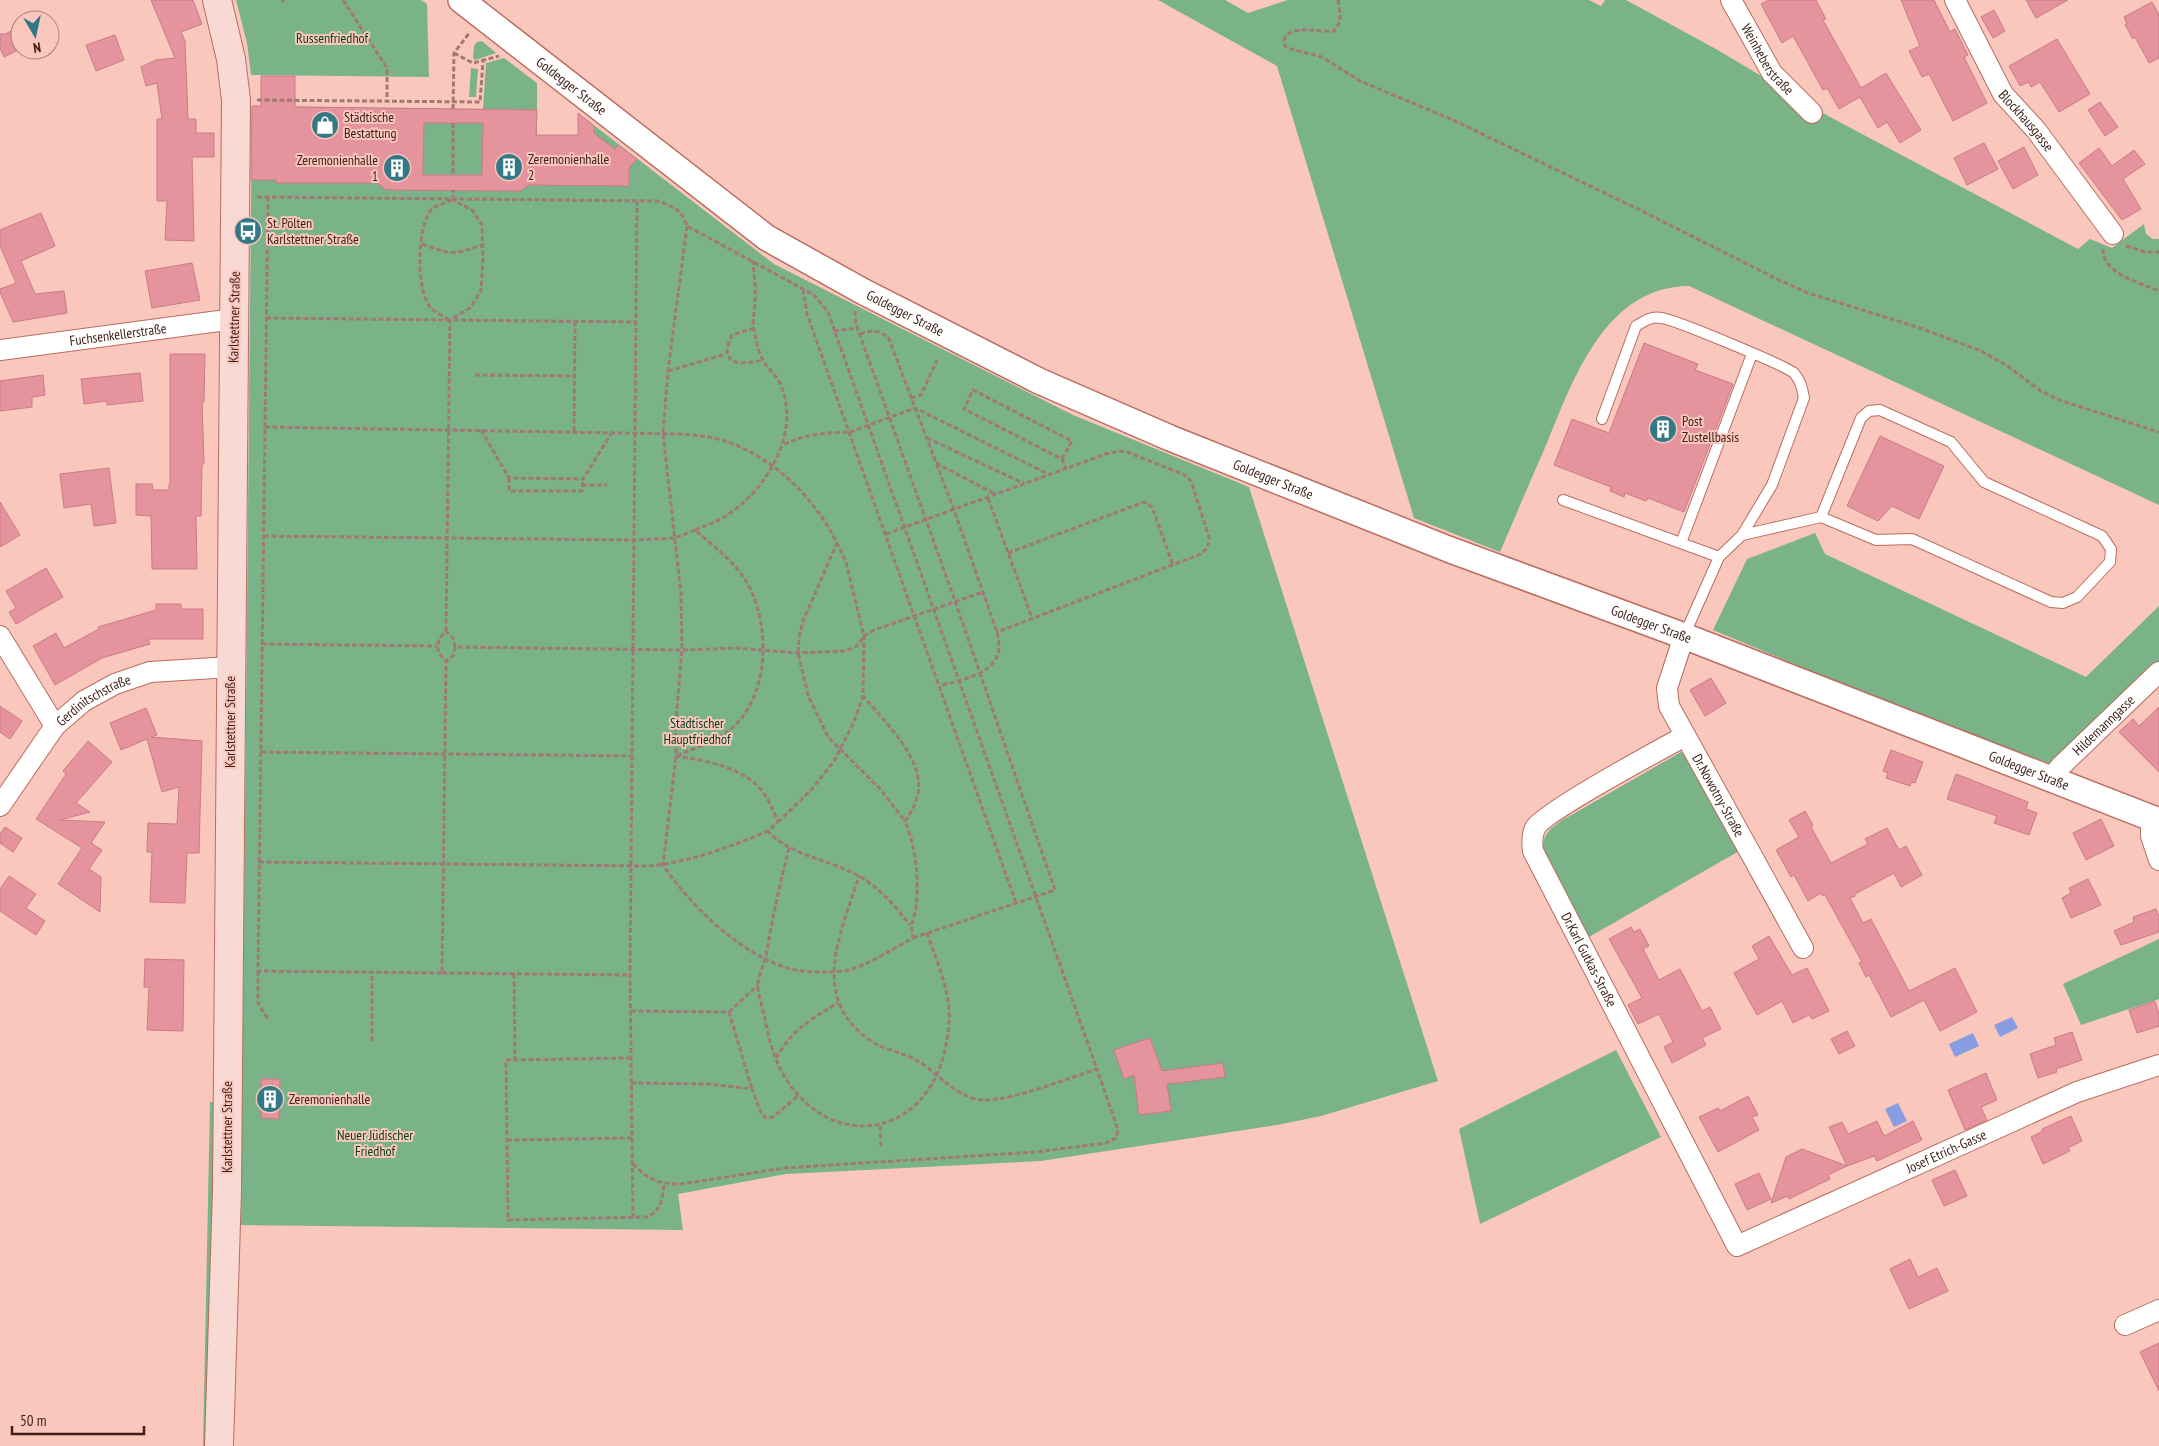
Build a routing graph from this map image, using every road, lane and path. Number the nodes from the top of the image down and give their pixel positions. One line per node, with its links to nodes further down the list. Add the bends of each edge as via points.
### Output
1 (217, 0): 11 (main road, Karlstettner Straße, via 231,59)
2 (343, 0): 12 (path, via 387,68)
3 (462, 0): 7 (street, Goldegger Straße)
4 (1338, 0): 61 (path, via 1341,18 1334,31 1293,31 1286,35 1285,46 1322,57 1360,81 1445,117 1775,278 1817,296 1979,350 2000,361 2041,392)
5 (1731, 0): 15 (street, Weinheberstraße, via 1772,73)
6 (1955, 0): 24 (street, Blockhausgasse, via 2003,94 2036,130)
7 (487, 8): 8 (street, Goldegger Straße); 9 (path)
8 (515, 40): 10 (path, via 503,55); 29 (street, Goldegger Straße, via 759,232)
9 (454, 53): 10 (path, via 474,63); 13 (path)
10 (483, 61): 13 (path, via 480,102)
11 (236, 100): 12 (path); 19 (main road, Karlstettner Straße)
12 (387, 101): 13 (path)
13 (453, 102): 14 (path)
14 (452, 109)
15 (1812, 113)
16 (453, 123): 17 (path)
17 (453, 175)
18 (453, 190): 21 (path)
19 (236, 197): 20 (path); 33 (main road, Karlstettner Straße)
20 (268, 197): 21 (path); 32 (path)
21 (452, 200): 22 (path); 25 (path, via 433,208 423,225); 26 (path, via 472,210 482,225)
22 (637, 202): 23 (path, via 658,201 674,206 684,216); 36 (path)
23 (687, 226): 28 (path); 46 (path)
24 (2113, 234): 27 (path, via 2126,247); 31 (path, via 2104,242 2103,253 2110,266 2125,277)
25 (422, 244): 26 (path, via 446,253 458,253); 34 (path, via 421,289 430,308)
26 (482, 245): 34 (path, via 481,290 470,308)
27 (2159, 252)
28 (753, 262): 30 (path); 37 (path)
29 (852, 286): 38 (path); 103 (street, Goldegger Straße, via 1039,381 1152,431 1448,549)
30 (803, 288): 39 (path, via 814,295 828,312); 60 (path, via 807,314)
31 (2159, 291)
32 (266, 318): 34 (path); 54 (path)
33 (234, 319): 41 (street, Fuchsenkellerstraße); 112 (main road, Karlstettner Straße)
34 (450, 320): 35 (path); 55 (path)
35 (575, 322): 36 (path); 48 (path)
36 (636, 322): 59 (path)
37 (754, 328): 42 (path, via 732,335); 44 (path)
38 (857, 328): 39 (path); 40 (path)
39 (834, 331): 53 (path)
40 (860, 334): 49 (path, via 876,331 889,339); 51 (path)
41 (1, 348)
42 (726, 354): 44 (path, via 738,364); 46 (path)
43 (1752, 354): 52 (lane, via 1661,318 1648,319 1636,326); 84 (lane, via 1792,372 1801,383 1804,398 1772,485); 90 (lane)
44 (763, 360): 64 (path, via 782,387 787,422)
45 (937, 360): 49 (path, via 921,395)
46 (668, 371): 62 (path)
47 (475, 375): 48 (path)
48 (575, 376): 57 (path)
49 (912, 398): 50 (path)
50 (915, 408): 51 (path); 63 (path); 69 (path)
51 (890, 418): 53 (path); 80 (path)
52 (1602, 419)
53 (868, 425): 60 (path); 81 (path)
54 (265, 427): 55 (path); 85 (path)
55 (448, 429): 56 (path); 86 (path)
56 (481, 430): 57 (path); 70 (path)
57 (574, 431): 58 (path)
58 (613, 432): 59 (path); 71 (path)
59 (635, 432): 62 (path); 88 (path)
60 (850, 432): 64 (path, via 811,436); 83 (path)
61 (2159, 432)
62 (663, 433): 67 (path, via 708,436 732,444); 87 (path)
63 (926, 438): 66 (path); 72 (path)
64 (783, 444): 67 (path)
65 (1062, 459): 65 (path, via 964,409 973,390 1072,441); 68 (path)
66 (936, 463): 75 (path); 78 (path)
67 (772, 465): 82 (path, via 748,498 730,513); 89 (path, via 811,500)
68 (1066, 469): 69 (path); 93 (path, via 1118,451 1185,474 1191,481 1209,537 1208,547 1201,554)
69 (1049, 475): 72 (path)
70 (509, 478): 71 (path); 73 (path, via 509,491 582,491)
71 (582, 479): 73 (path)
72 (1025, 484): 75 (path)
73 (582, 485): 74 (path)
74 (607, 485)
75 (996, 495): 76 (path)
76 (988, 498): 78 (path); 91 (path)
77 (1562, 500): 90 (lane)
78 (954, 510): 80 (path); 94 (path)
79 (1822, 517): 79 (lane, via 1876,540 1912,539 2051,602 2063,603 2077,597 2110,562 2111,549 2102,536 1984,482 1951,442 1880,410 1869,411 1861,418); 84 (lane)
80 (926, 520): 81 (path); 95 (path)
81 (904, 528): 83 (path); 96 (path)
82 (695, 530): 87 (path); 109 (path, via 734,565 745,580 757,608)
83 (886, 534): 97 (path)
84 (1742, 535): 92 (lane)
85 (264, 536): 86 (path); 104 (path)
86 (447, 538): 88 (path); 99 (path)
87 (675, 538): 88 (path); 108 (path, via 681,588)
88 (634, 540): 107 (path)
89 (837, 542): 102 (path, via 846,562); 110 (path, via 803,621)
90 (1681, 543): 92 (lane)
91 (1008, 553): 93 (path, via 1144,502 1152,507); 98 (path)
92 (1719, 557): 103 (lane)
93 (1173, 564): 98 (path)
94 (983, 592): 95 (path); 100 (path)
95 (955, 601): 96 (path); 114 (path)
96 (933, 609): 97 (path); 115 (path)
97 (915, 615): 102 (path); 116 (path)
98 (1032, 618): 100 (path)
99 (446, 631): 105 (path); 106 (path)
100 (997, 632): 114 (path, via 999,648 994,664)
101 (0, 636): 118 (street)
102 (864, 636): 110 (path, via 857,646 846,651); 117 (path)
103 (1684, 636): 119 (street, Dr.Nowotny-Straße, via 1667,688 1667,698); 125 (street, Goldegger Straße)
104 (262, 644): 105 (path); 121 (path)
105 (437, 646): 111 (path)
106 (455, 646): 107 (path); 111 (path, via 453,656)
107 (633, 648): 108 (path); 123 (path)
108 (682, 650): 109 (path, via 737,648); 124 (path, via 674,732)
109 (763, 651): 110 (path); 124 (path, via 754,697 734,726)
110 (798, 653): 120 (path, via 816,715 828,737)
111 (446, 661): 122 (path)
112 (231, 667): 118 (street, Gerdinitschstraße, via 150,672 116,684 84,701); 176 (main road, Karlstettner Straße, via 227,1191)
113 (2159, 672): 125 (street, Hildemanngasse)
114 (980, 673): 115 (path); 138 (path, via 1055,890)
115 (958, 680): 116 (path); 138 (path)
116 (940, 686): 139 (path)
117 (863, 696): 120 (path); 128 (path, via 914,763 919,779 918,796)
118 (55, 726): 126 (street, Gerdinitschstraße)
119 (1685, 736): 143 (street, Dr.Nowotny-Straße); 173 (street, Dr.Karl Gutkas-Straße, via 1554,811 1535,828 1532,844)
120 (840, 750): 128 (path, via 880,789); 129 (path, via 811,790)
121 (261, 752): 122 (path); 133 (path)
122 (444, 754): 123 (path); 134 (path)
123 (633, 756): 136 (path)
124 (676, 756): 129 (path, via 719,765 756,784 768,798); 135 (path)
125 (2050, 779): 127 (street, Goldegger Straße)
126 (0, 806)
127 (2155, 819): 132 (street, via 2151,836)
128 (905, 821): 140 (path, via 917,879 915,910)
129 (778, 822): 130 (path)
130 (768, 831): 131 (path); 135 (path)
131 (789, 848): 137 (path); 144 (path)
132 (2159, 860)
133 (259, 862): 134 (path); 145 (path)
134 (443, 864): 136 (path); 148 (path)
135 (663, 865): 136 (path); 144 (path, via 711,920)
136 (631, 866): 150 (path)
137 (859, 876): 140 (path, via 896,907); 147 (path, via 835,953)
138 (1035, 896): 139 (path); 161 (path)
139 (1016, 902): 141 (path)
140 (910, 925): 142 (path)
141 (927, 933): 142 (path); 162 (path, via 945,986 949,1009 948,1032)
142 (913, 938): 147 (path, via 855,969)
143 (1803, 948)
144 (765, 958): 147 (path, via 785,968); 151 (path)
145 (258, 971): 146 (path); 155 (path, via 258,1003)
146 (372, 972): 148 (path); 156 (path)
147 (833, 972): 152 (path)
148 (442, 973): 149 (path)
149 (514, 974): 150 (path); 159 (path)
150 (630, 975): 153 (path)
151 (758, 985): 154 (path); 158 (path)
152 (838, 1003): 158 (path, via 797,1029); 162 (path, via 856,1029 871,1041 914,1059)
153 (631, 1011): 154 (path); 157 (path)
154 (729, 1012): 164 (path)
155 (269, 1021)
156 (372, 1041)
157 (631, 1058): 159 (path); 163 (path)
158 (775, 1059): 165 (path)
159 (515, 1060): 168 (path, via 506,1060)
160 (2159, 1065): 173 (street, Josef Etrich-Gasse, via 2077,1092)
161 (1097, 1069): 162 (path, via 1007,1097 983,1100 952,1088); 171 (path, via 1118,1130 1116,1138 1106,1143 1036,1152 785,1168)
162 (938, 1074): 166 (path, via 915,1106 900,1118)
163 (631, 1084): 164 (path, via 709,1084); 167 (path)
164 (752, 1089): 165 (path, via 766,1118 773,1117)
165 (798, 1096): 166 (path, via 821,1114 838,1122)
166 (880, 1126): 169 (path)
167 (632, 1138): 168 (path); 170 (path)
168 (507, 1140): 172 (path, via 508,1220)
169 (881, 1146)
170 (632, 1164): 171 (path, via 646,1177); 172 (path)
171 (664, 1184): 172 (path, via 657,1212 648,1218)
172 (633, 1218)
173 (1737, 1246)
174 (2159, 1310): 175 (street)
175 (2125, 1325)
176 (219, 1446)

